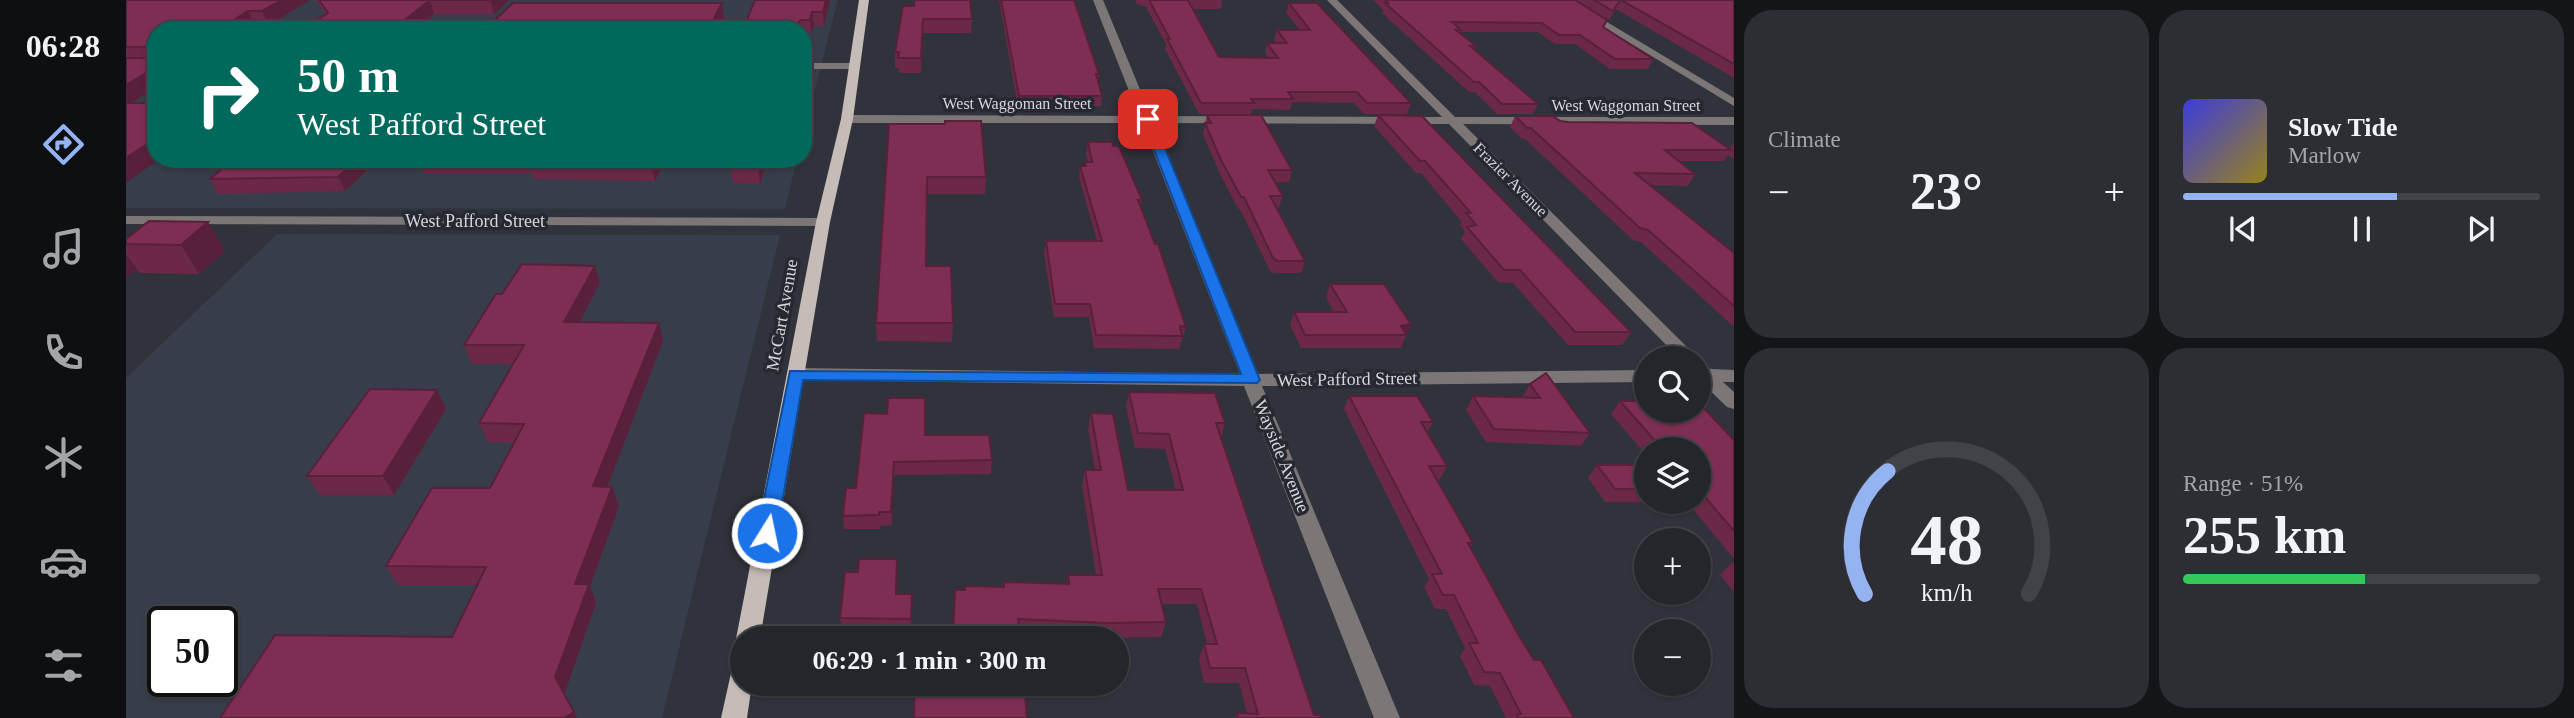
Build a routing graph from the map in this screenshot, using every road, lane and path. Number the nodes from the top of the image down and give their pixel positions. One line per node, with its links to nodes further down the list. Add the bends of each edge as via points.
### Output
1 (864, 0): 6 (main road, McCart Avenue)
2 (1098, 0): 9 (street, Wayside Avenue)
3 (1332, 0): 10 (street, Frazier Avenue)
4 (1564, 0): 7 (street)
5 (812, 66): 6 (street)
6 (855, 66): 8 (main road, McCart Avenue)
7 (1734, 103)
8 (846, 119): 9 (street, West Waggoman Street); 13 (main road, McCart Avenue)
9 (1148, 119): 10 (street, West Waggoman Street); 19 (street, Wayside Avenue)
10 (1452, 120): 11 (street, West Waggoman Street); 14 (street, Frazier Avenue)
11 (1734, 121)
12 (126, 220): 13 (street, West Pafford Street)
13 (823, 222): 15 (main road, McCart Avenue)
14 (1677, 346)
15 (796, 374): 19 (street, West Pafford Street); 22 (main road, McCart Avenue)
16 (1711, 374): 18 (street)
17 (1634, 376): 19 (street, West Pafford Street)
18 (1734, 376)
19 (1252, 380): 25 (street, Wayside Avenue)
20 (1711, 381): 21 (street)
21 (1734, 403)
22 (750, 626)
23 (738, 696): 24 (main road)
24 (734, 718)
25 (1387, 718)

